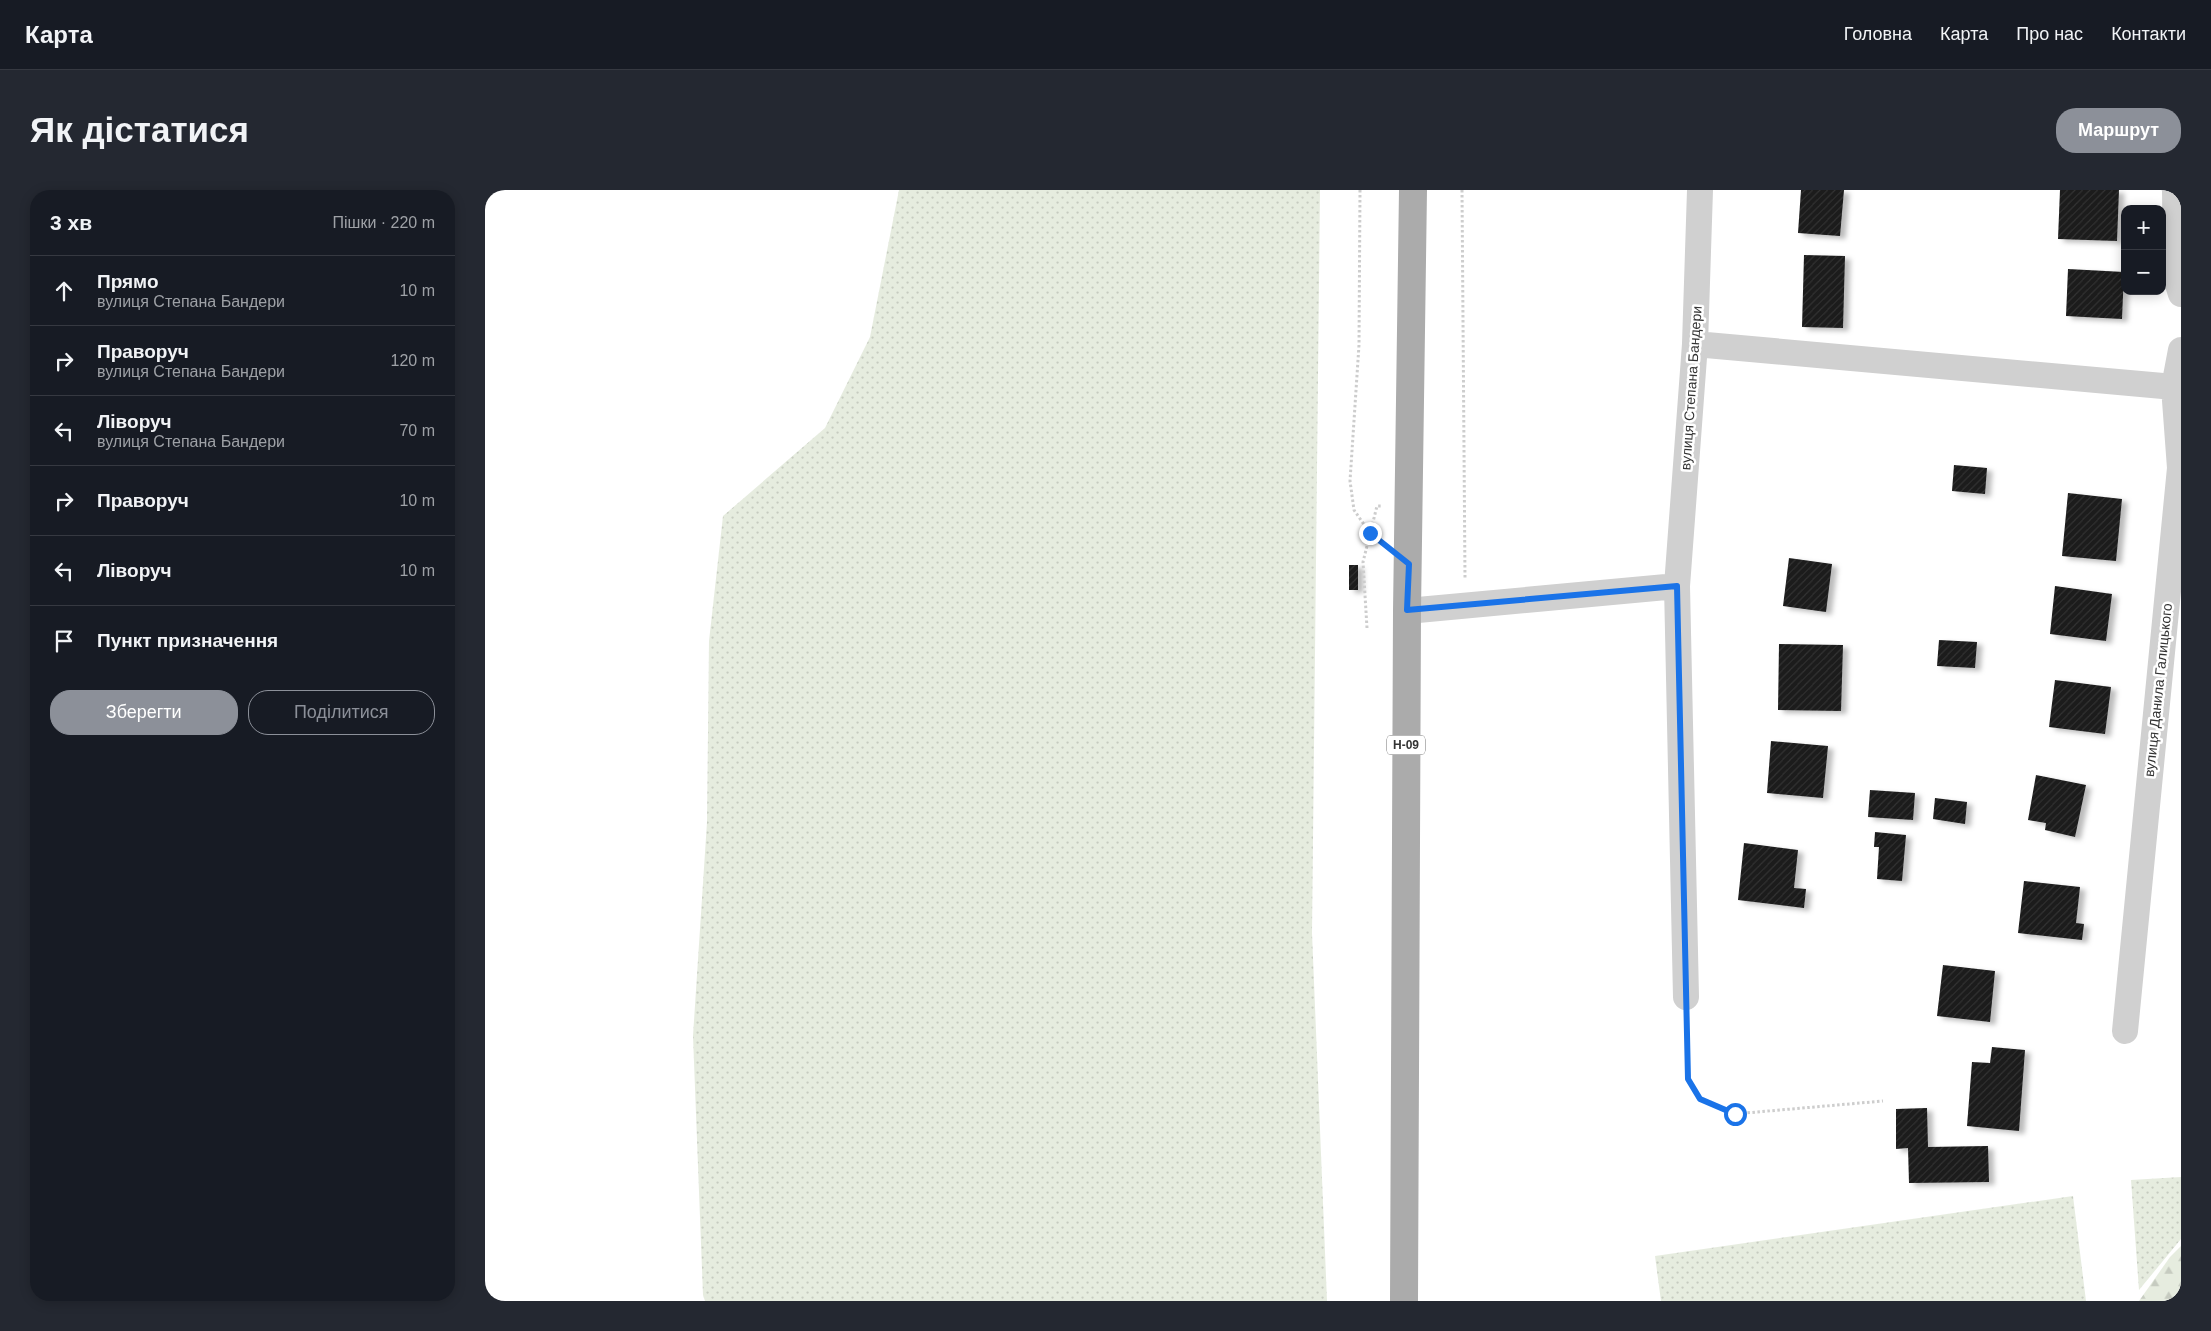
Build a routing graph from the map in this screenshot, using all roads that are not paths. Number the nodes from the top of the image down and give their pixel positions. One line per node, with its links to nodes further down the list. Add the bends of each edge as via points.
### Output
1 (1413, 190): 9 (main road, Н-09)
2 (1700, 190): 5 (street, вулиця Степана Бандери)
3 (2175, 190): 4 (street, via 2176,278)
4 (2181, 294)
5 (1695, 344): 7 (street); 8 (street, вулиця Степана Бандери)
6 (2181, 350): 7 (street, вулиця Данила Галицького)
7 (2174, 387): 11 (street, вулиця Данила Галицького, via 2180,468)
8 (1677, 586): 9 (street); 10 (street, вулиця Степана Бандери)
9 (1407, 610): 12 (main road, Н-09)
10 (1686, 997)
11 (2125, 1031)
12 (1404, 1301)

